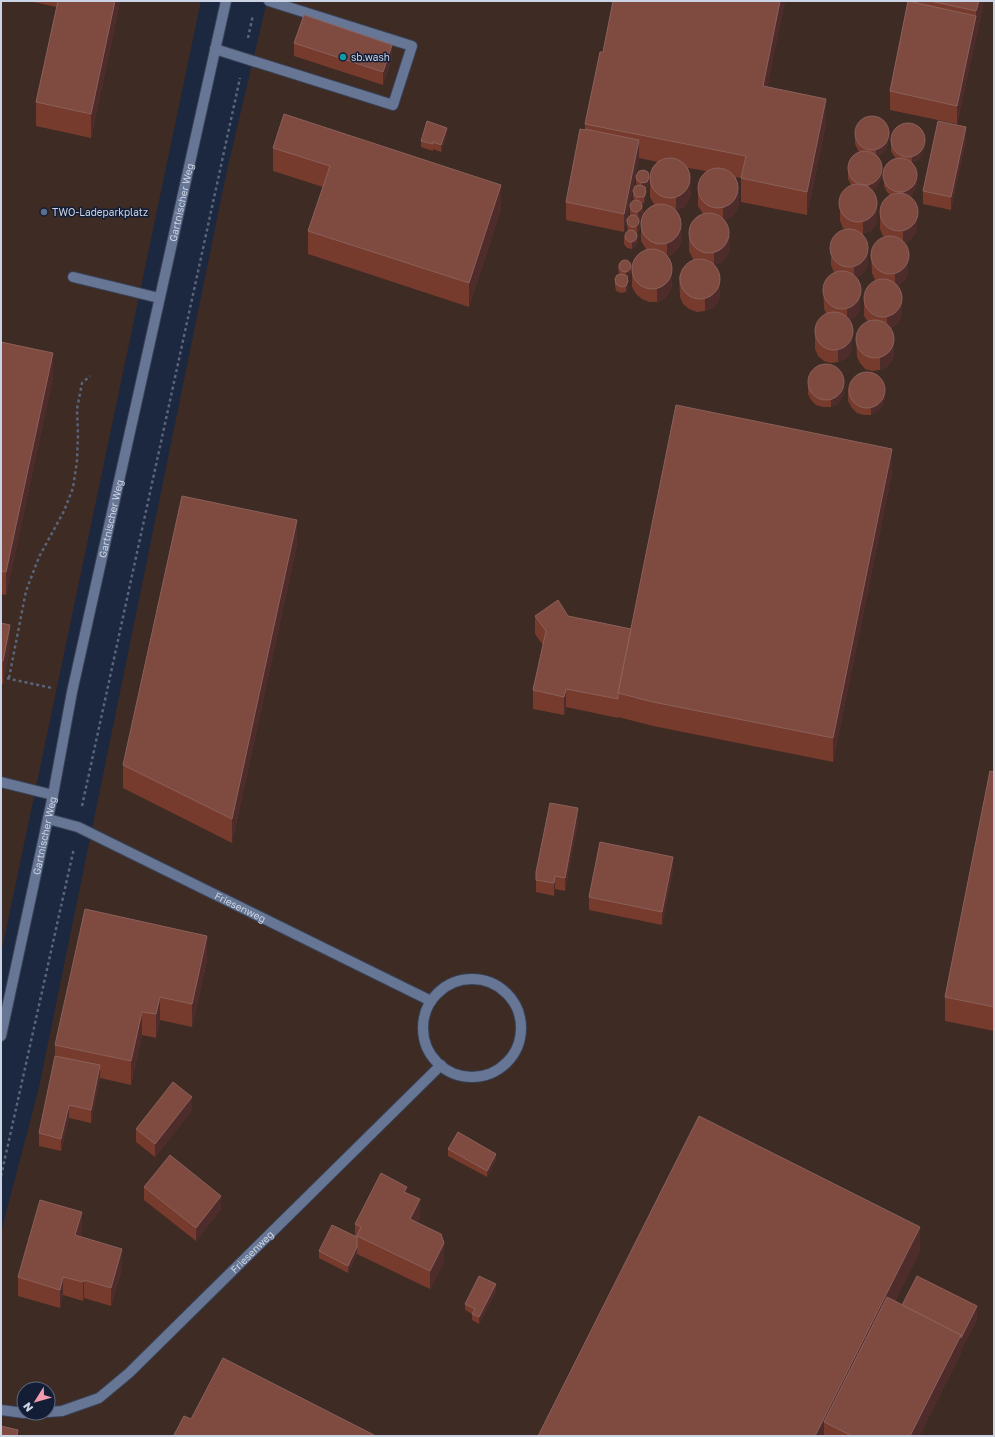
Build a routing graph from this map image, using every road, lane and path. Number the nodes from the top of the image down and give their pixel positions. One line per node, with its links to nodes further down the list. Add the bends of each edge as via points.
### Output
1 (226, 1): 4 (street, Gartnischer Weg)
2 (269, 1): 5 (street, via 412,46 393,105)
3 (255, 8): 5 (path)
4 (215, 49): 5 (street); 7 (street, Gartnischer Weg)
5 (244, 58): 15 (path)
6 (74, 278): 7 (street)
7 (159, 298): 11 (street, Gartnischer Weg)
8 (90, 376): 10 (path, via 82,383 77,409 77,461 73,488 64,511 39,556 26,590)
9 (1, 677): 10 (path)
10 (9, 678): 11 (path)
11 (72, 692): 13 (street, Gartnischer Weg)
12 (1, 782): 13 (street)
13 (53, 795): 14 (street, Gartnischer Weg)
14 (48, 819): 15 (street, Friesenweg); 17 (street, Gartnischer Weg)
15 (78, 827): 16 (street, Friesenweg); 19 (path)
16 (431, 1001): 18 (street, via 425,1014 425,1042); 18 (street, via 442,989 457,981 474,979 490,982 504,990 514,1002 520,1017 521,1034 517,1048 509,1061 497,1070 468,1077 453,1073)
17 (1, 1036)
18 (441, 1064): 22 (street, Friesenweg, via 130,1373 99,1398)
19 (1, 1176)
20 (1, 1410): 21 (street)
21 (16, 1412)
22 (56, 1412)

